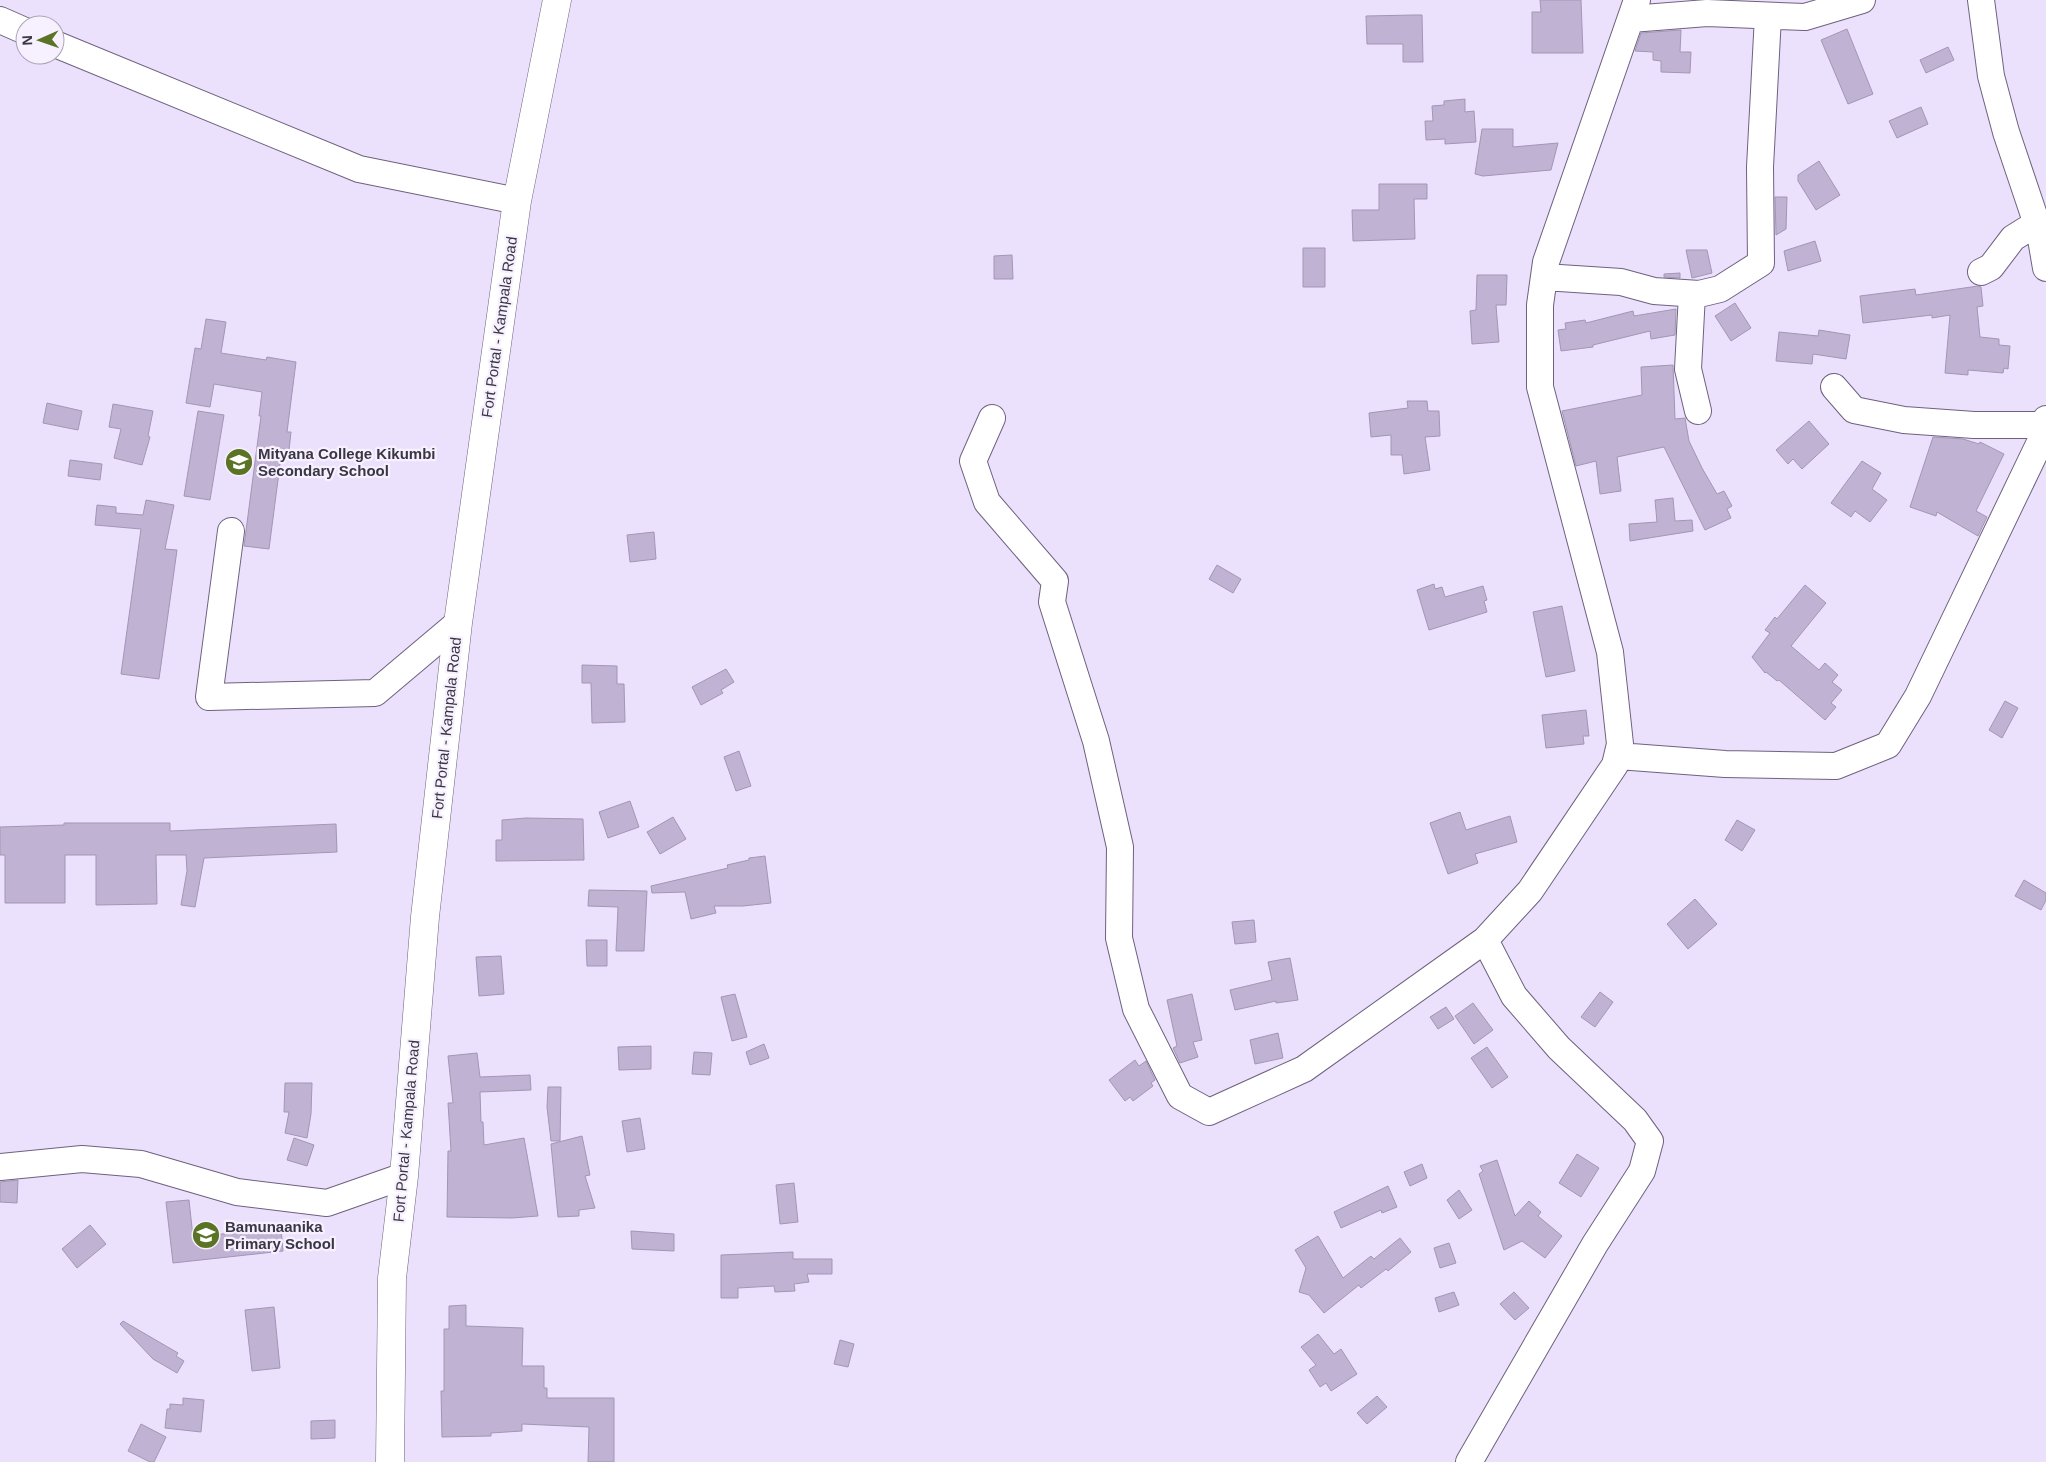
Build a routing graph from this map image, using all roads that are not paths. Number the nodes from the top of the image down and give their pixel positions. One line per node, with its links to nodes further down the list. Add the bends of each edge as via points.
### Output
1 (557, 0): 9 (main road, Fort Portal - Kampala Road)
2 (1862, 0): 5 (street, via 1805,17)
3 (1981, 0): 10 (street, via 1991,76)
4 (1634, 10): 5 (street); 13 (street, via 1546,262)
5 (1768, 16): 14 (street, via 1760,167 1761,263 1720,289)
6 (0, 20): 7 (street)
7 (15, 27)
8 (65, 48): 9 (street, via 359,169)
9 (517, 201): 20 (main road, Fort Portal - Kampala Road)
10 (2037, 223): 11 (street); 12 (street, via 2013,238 1991,267)
11 (2046, 268)
12 (1981, 272)
13 (1544, 278): 14 (street, via 1621,282 1654,291); 21 (street, via 1540,305 1540,387 1610,652 1617,704)
14 (1692, 294): 16 (street, via 1688,369)
15 (1834, 387): 18 (street, via 1854,410 1904,420 1974,425)
16 (1698, 411)
17 (992, 418): 22 (street, via 974,461 986,502 1055,581 1052,602 1096,741 1120,847 1119,938 1136,1009 1180,1096 1209,1112 1304,1069)
18 (2045, 422): 21 (street, via 2042,438 1918,696 1888,745 1836,766 1725,764)
19 (231, 531): 20 (street, via 209,697 375,693)
20 (458, 623): 24 (main road, Fort Portal - Kampala Road, via 424,917)
21 (1618, 756): 22 (street, via 1606,779 1530,891)
22 (1486, 940): 26 (street, via 1514,996 1559,1048 1635,1120 1650,1141 1642,1171 1595,1244)
23 (0, 1167): 24 (street, via 82,1159 141,1164 237,1192 327,1203)
24 (404, 1176): 25 (main road, Fort Portal - Kampala Road, via 392,1278)
25 (390, 1462)
26 (1469, 1462)

